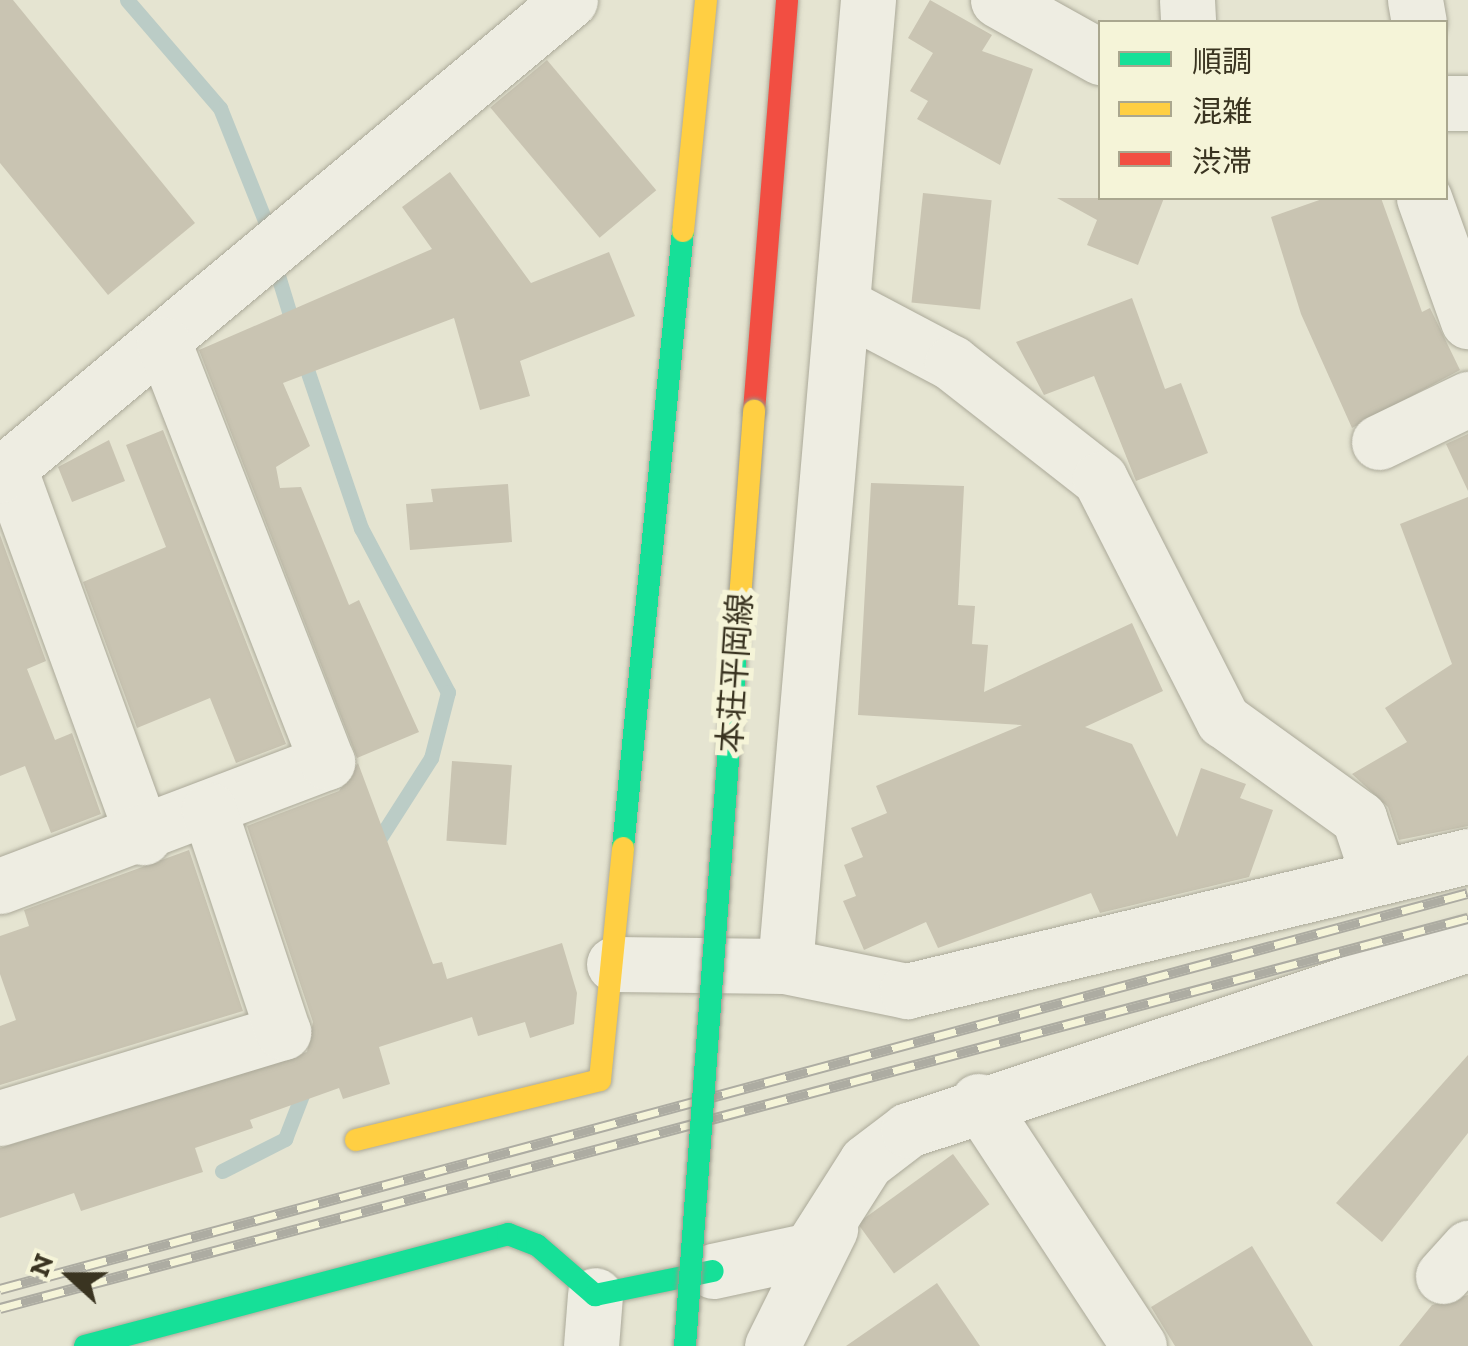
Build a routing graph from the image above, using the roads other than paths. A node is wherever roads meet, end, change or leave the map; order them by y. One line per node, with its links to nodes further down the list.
1 (706, 0): 20 (street)
2 (787, 0): 29 (street, 本荘平岡線, bridge)
3 (868, 0): 8 (street)
4 (998, 0): 6 (street)
5 (559, 4): 10 (street)
6 (1098, 56)
7 (1424, 200): 9 (street)
8 (844, 306): 17 (street); 21 (street)
9 (1468, 322)
10 (164, 345): 13 (street); 14 (street)
11 (1468, 398): 12 (street)
12 (1378, 442)
13 (4, 472): 15 (street)
14 (210, 810): 15 (street); 23 (street)
15 (143, 836): 18 (street)
16 (1468, 856): 17 (street)
17 (1397, 873): 19 (street); 21 (street)
18 (0, 886)
19 (1468, 940): 22 (street)
20 (614, 964): 21 (street); 24 (street)
21 (785, 966)
22 (978, 1102): 25 (street); 31 (street)
23 (0, 1118)
24 (356, 1140)
25 (842, 1198): 26 (street); 30 (street)
26 (726, 1270): 27 (street); 30 (street)
27 (593, 1321): 28 (street)
28 (86, 1346)
29 (685, 1346)
30 (768, 1346)
31 (1138, 1346)

